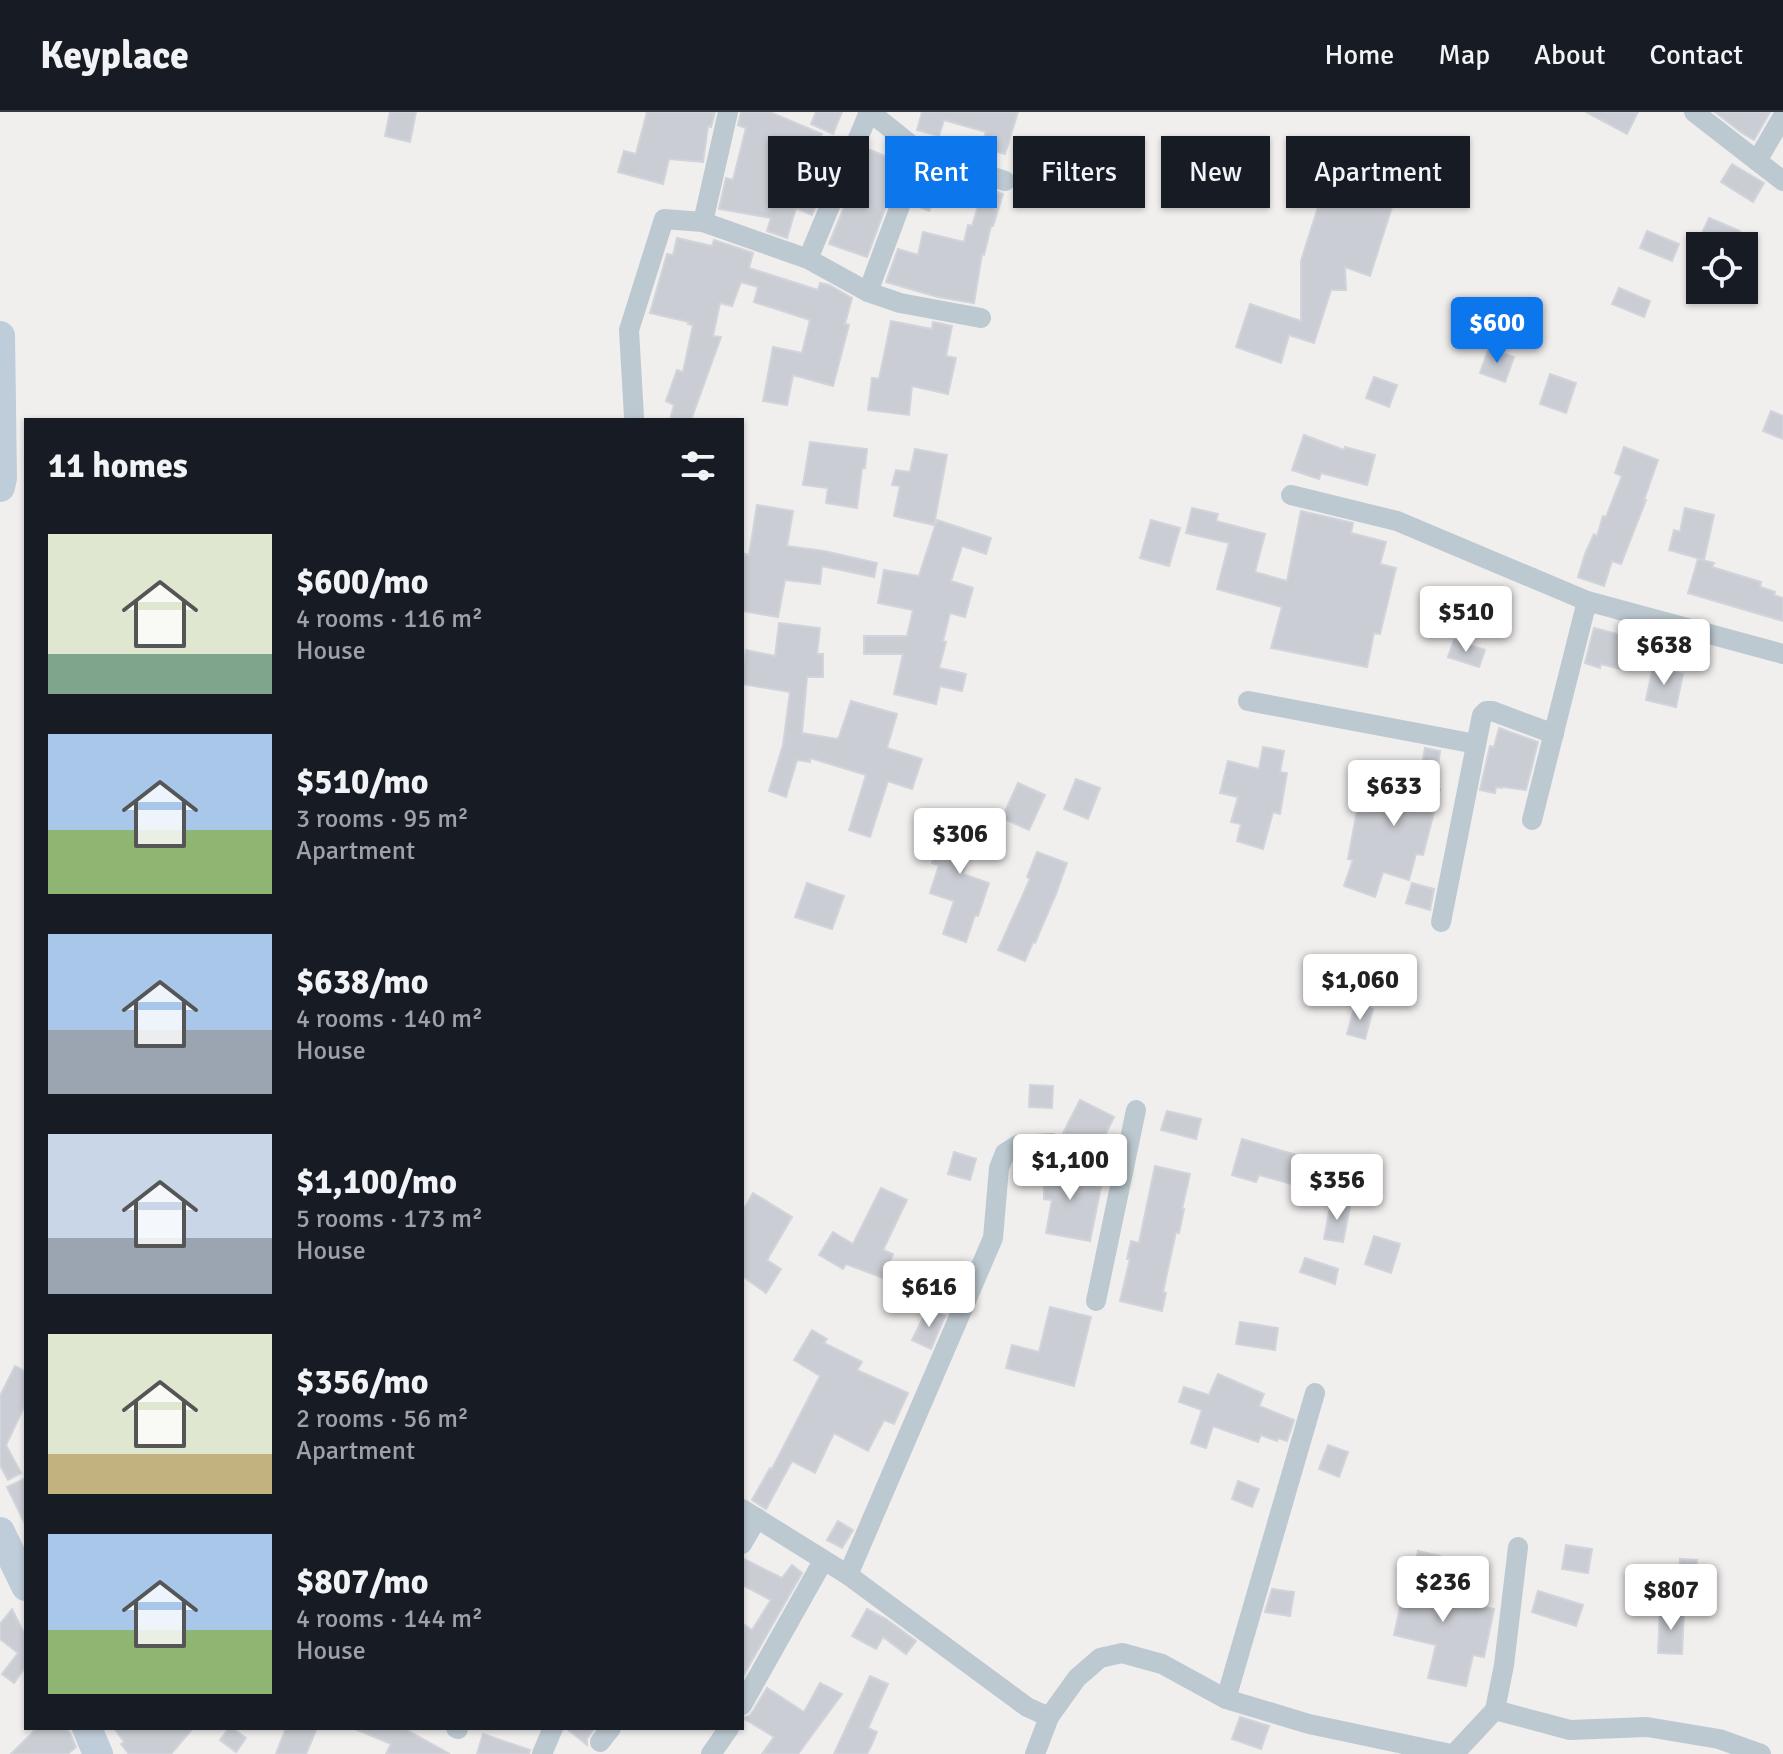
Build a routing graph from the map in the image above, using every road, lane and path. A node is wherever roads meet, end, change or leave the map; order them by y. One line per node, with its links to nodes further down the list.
1 (728, 112): 11 (street)
2 (870, 112): 5 (street); 12 (street)
3 (1694, 112): 6 (street)
4 (1783, 116): 6 (street)
5 (900, 136)
6 (1757, 161): 9 (street)
7 (997, 178): 8 (street)
8 (1005, 181)
9 (1783, 181)
10 (899, 208): 13 (street)
11 (703, 222): 12 (street); 16 (street)
12 (808, 259): 13 (street)
13 (868, 292): 14 (street)
14 (981, 318)
15 (0, 336): 17 (main road)
16 (634, 417)
17 (0, 487)
18 (1291, 495): 19 (street)
19 (1587, 601): 20 (street); 22 (street)
20 (1783, 654)
21 (1248, 701): 23 (street)
22 (1554, 734): 23 (street); 24 (street)
23 (1476, 744): 25 (street)
24 (1532, 820)
25 (1441, 922)
26 (1136, 1110): 27 (street)
27 (1123, 1172): 28 (street); 35 (street)
28 (1096, 1301)
29 (1315, 1393): 37 (street)
30 (749, 1513): 32 (street); 34 (street)
31 (0, 1532): 36 (main road)
32 (744, 1535)
33 (1518, 1547): 39 (street)
34 (823, 1561): 35 (street); 38 (street)
35 (848, 1575): 40 (street)
36 (24, 1582)
37 (1226, 1699): 40 (street); 48 (street)
38 (744, 1701)
39 (1495, 1710): 48 (street); 49 (street)
40 (1049, 1717): 47 (street)
41 (88, 1730): 44 (main road)
42 (552, 1730): 45 (street)
43 (728, 1730): 46 (street)
44 (98, 1754)
45 (542, 1754)
46 (711, 1754)
47 (1035, 1754)
48 (1452, 1754)
49 (1761, 1754)

